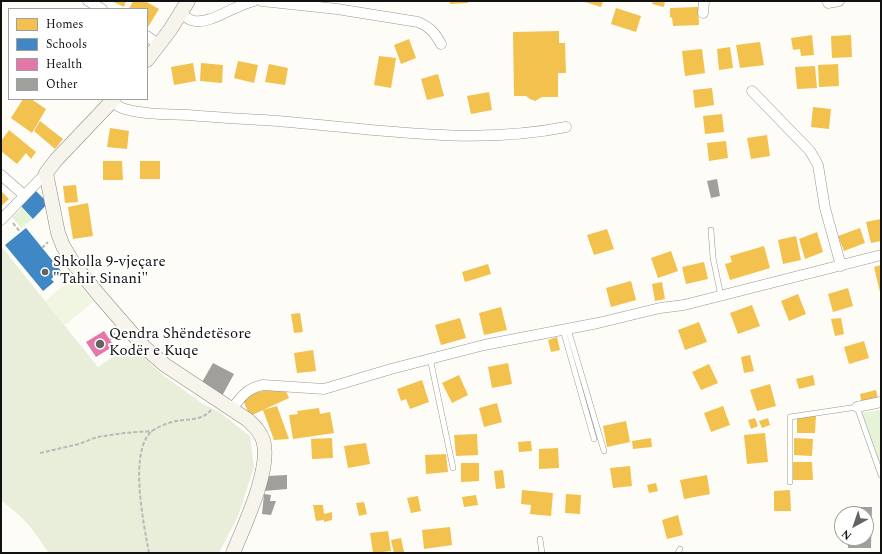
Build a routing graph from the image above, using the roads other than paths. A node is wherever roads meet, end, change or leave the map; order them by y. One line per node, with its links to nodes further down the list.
1 (88, 1): 8 (street)
2 (188, 1): 10 (street)
3 (251, 1): 10 (street)
4 (262, 1): 12 (street)
5 (704, 1): 9 (street)
6 (839, 1): 7 (street)
7 (828, 3)
8 (100, 8)
9 (703, 12)
10 (180, 14): 13 (street)
11 (148, 37): 13 (street)
12 (441, 44)
13 (159, 45): 14 (street)
14 (148, 59)
15 (752, 91): 24 (street)
16 (113, 100): 17 (street); 18 (street)
17 (566, 127)
18 (46, 173): 20 (street); 30 (street)
19 (1, 175): 20 (street)
20 (24, 195): 21 (street)
21 (1, 220)
22 (711, 230): 25 (lane)
23 (881, 256): 24 (street)
24 (841, 266): 25 (street)
25 (721, 296): 26 (street)
26 (566, 330): 27 (street); 31 (lane); 32 (lane)
27 (430, 358): 30 (street); 33 (lane)
28 (881, 402): 29 (street)
29 (857, 407): 34 (lane); 35 (lane)
30 (232, 410): 37 (street)
31 (594, 439)
32 (604, 451)
33 (453, 468)
34 (881, 475)
35 (790, 482)
36 (540, 539): 38 (lane)
37 (233, 553)
38 (542, 553)

